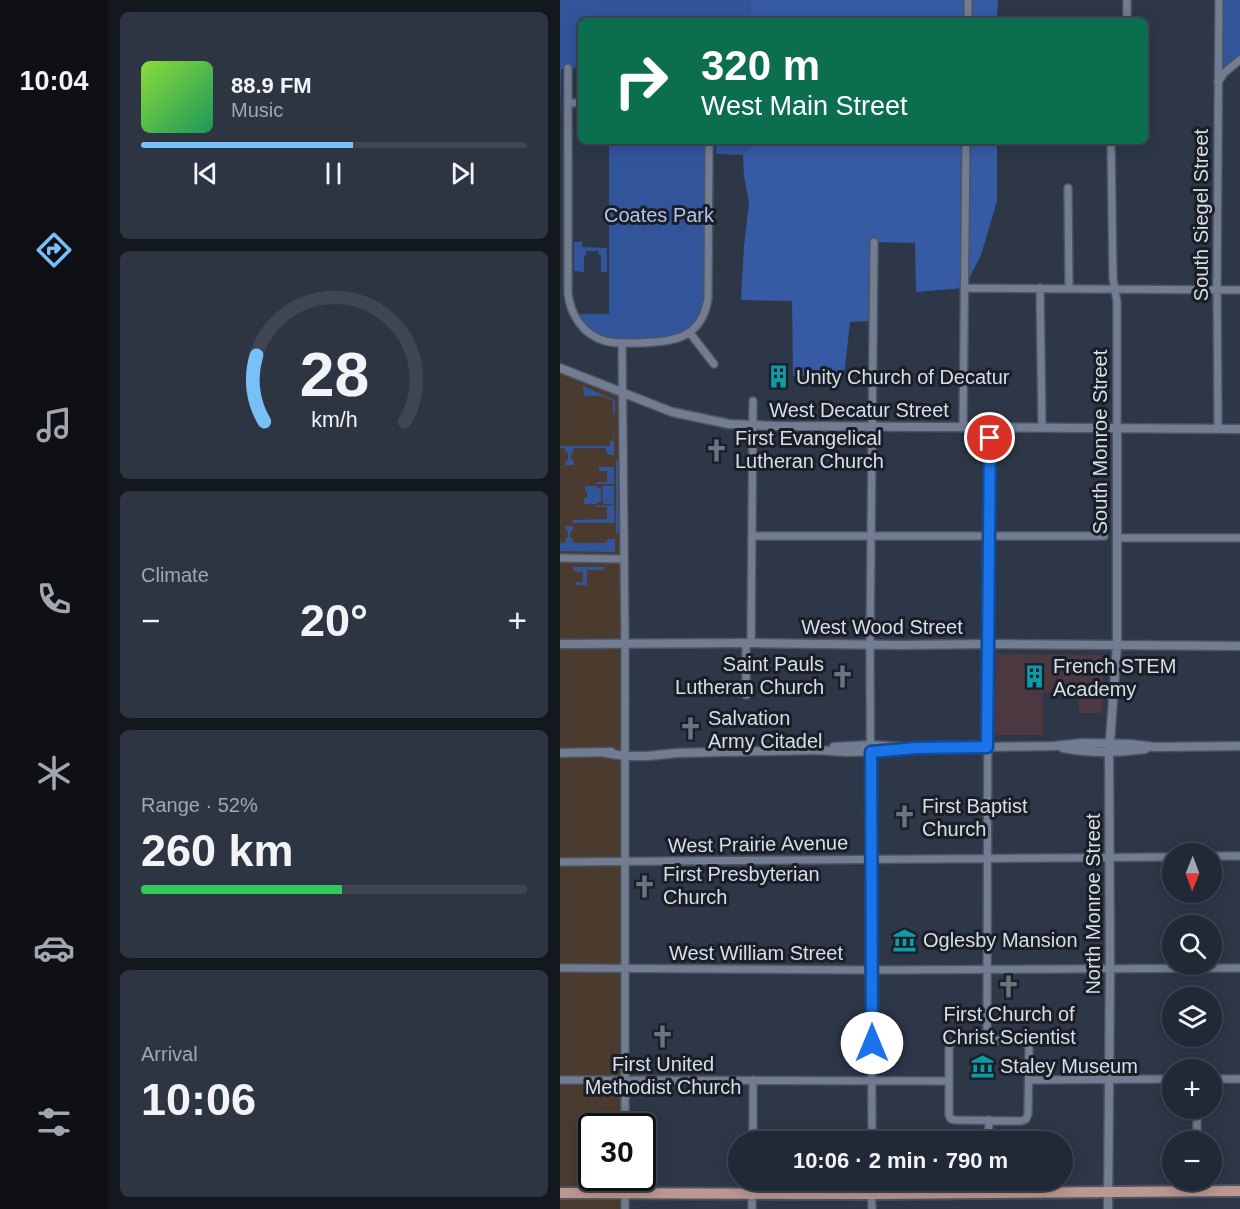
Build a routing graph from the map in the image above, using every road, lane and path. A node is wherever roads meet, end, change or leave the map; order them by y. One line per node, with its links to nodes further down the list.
1 (968, 0): 4 (street)
2 (1127, 0): 5 (street)
3 (1219, 0): 8 (street, South Siegel Street)
4 (968, 18)
5 (1127, 18)
6 (1241, 58): 8 (street)
7 (568, 68): 9 (street)
8 (1218, 82): 20 (street, South Siegel Street)
9 (568, 103): 10 (street); 23 (street)
10 (578, 103)
11 (709, 144): 22 (street)
12 (966, 144): 16 (street)
13 (1111, 144): 19 (street, South Monroe Street)
14 (1068, 188): 18 (street)
15 (874, 242): 29 (street)
16 (964, 288): 17 (street); 30 (street)
17 (1040, 288): 18 (street); 31 (street)
18 (1069, 288): 19 (street)
19 (1115, 288): 20 (street); 32 (street, South Monroe Street)
20 (1218, 290): 21 (street); 33 (street, South Siegel Street)
21 (1241, 290)
22 (690, 333): 23 (street); 24 (street)
23 (622, 343): 26 (street)
24 (714, 364)
25 (560, 368): 26 (street, West Decatur Street)
26 (622, 393): 28 (street, West Decatur Street); 43 (street)
27 (753, 401): 28 (street)
28 (752, 426): 29 (street, West Decatur Street); 37 (street)
29 (872, 427): 30 (street, West Decatur Street); 36 (street)
30 (964, 428): 31 (street, West Decatur Street)
31 (1042, 428): 32 (street, West Decatur Street)
32 (1117, 428): 33 (street, West Decatur Street); 40 (street, South Monroe Street)
33 (1218, 429): 34 (street, West Decatur Street)
34 (1241, 429)
35 (990, 438): 38 (street)
36 (871, 535): 37 (street); 38 (street); 47 (street)
37 (752, 536): 44 (street)
38 (989, 536): 39 (street); 48 (street)
39 (1104, 536)
40 (1117, 538): 41 (street); 49 (street, South Monroe Street)
41 (1241, 538)
42 (560, 558): 43 (street)
43 (623, 559): 46 (street)
44 (749, 643): 46 (street, West Wood Street); 47 (street, West Wood Street); 51 (street)
45 (560, 644): 46 (street, West Wood Street)
46 (625, 644): 57 (street)
47 (870, 644): 48 (street, West Wood Street); 55 (street)
48 (988, 644): 49 (street, West Wood Street); 53 (street)
49 (1117, 645): 50 (street, West Wood Street); 54 (street, South Monroe Street)
50 (1241, 646)
51 (746, 694)
52 (1241, 746): 54 (street)
53 (987, 747): 54 (street); 55 (street); 62 (street)
54 (1109, 747): 58 (street, North Monroe Street)
55 (871, 748): 57 (street); 63 (street)
56 (560, 753): 57 (street)
57 (625, 754): 65 (street)
58 (1109, 856): 59 (street, West Prairie Avenue); 62 (street, West Prairie Avenue); 69 (street, North Monroe Street)
59 (1162, 856)
60 (1222, 856): 61 (street)
61 (1241, 856)
62 (987, 858): 63 (street, West Prairie Avenue); 71 (street)
63 (871, 860): 65 (street, West Prairie Avenue); 70 (street)
64 (560, 862): 65 (street, West Prairie Avenue)
65 (625, 862): 68 (street)
66 (1241, 968): 69 (street, West William Street)
67 (560, 969): 68 (street, West William Street)
68 (625, 969): 70 (street, West William Street); 77 (street)
69 (1110, 969): 71 (street, West William Street); 81 (street, North Monroe Street)
70 (872, 970): 71 (street, West William Street); 79 (street)
71 (988, 970): 72 (street)
72 (987, 1040): 80 (street); 82 (street)
73 (1162, 1079): 81 (street)
74 (1222, 1079): 75 (street)
75 (1241, 1079)
76 (560, 1080): 77 (street)
77 (625, 1080): 78 (street); 83 (street)
78 (753, 1080): 79 (street); 85 (street)
79 (872, 1080): 82 (street); 86 (street)
80 (1029, 1080): 81 (street); 84 (street)
81 (1109, 1080): 90 (street, North Monroe Street)
82 (949, 1081): 84 (street)
83 (625, 1113)
84 (989, 1120): 87 (street)
85 (753, 1131)
86 (872, 1131)
87 (989, 1131)
88 (1162, 1187): 90 (main road)
89 (1222, 1188): 91 (main road)
90 (1108, 1191): 92 (main road); 100 (street, North Monroe Street)
91 (1241, 1191)
92 (988, 1192): 96 (main road)
93 (560, 1193): 94 (main road)
94 (625, 1193): 95 (main road); 97 (street)
95 (752, 1194): 96 (main road); 98 (street)
96 (871, 1194): 99 (street)
97 (625, 1209)
98 (752, 1209)
99 (872, 1209)
100 (1108, 1209)

